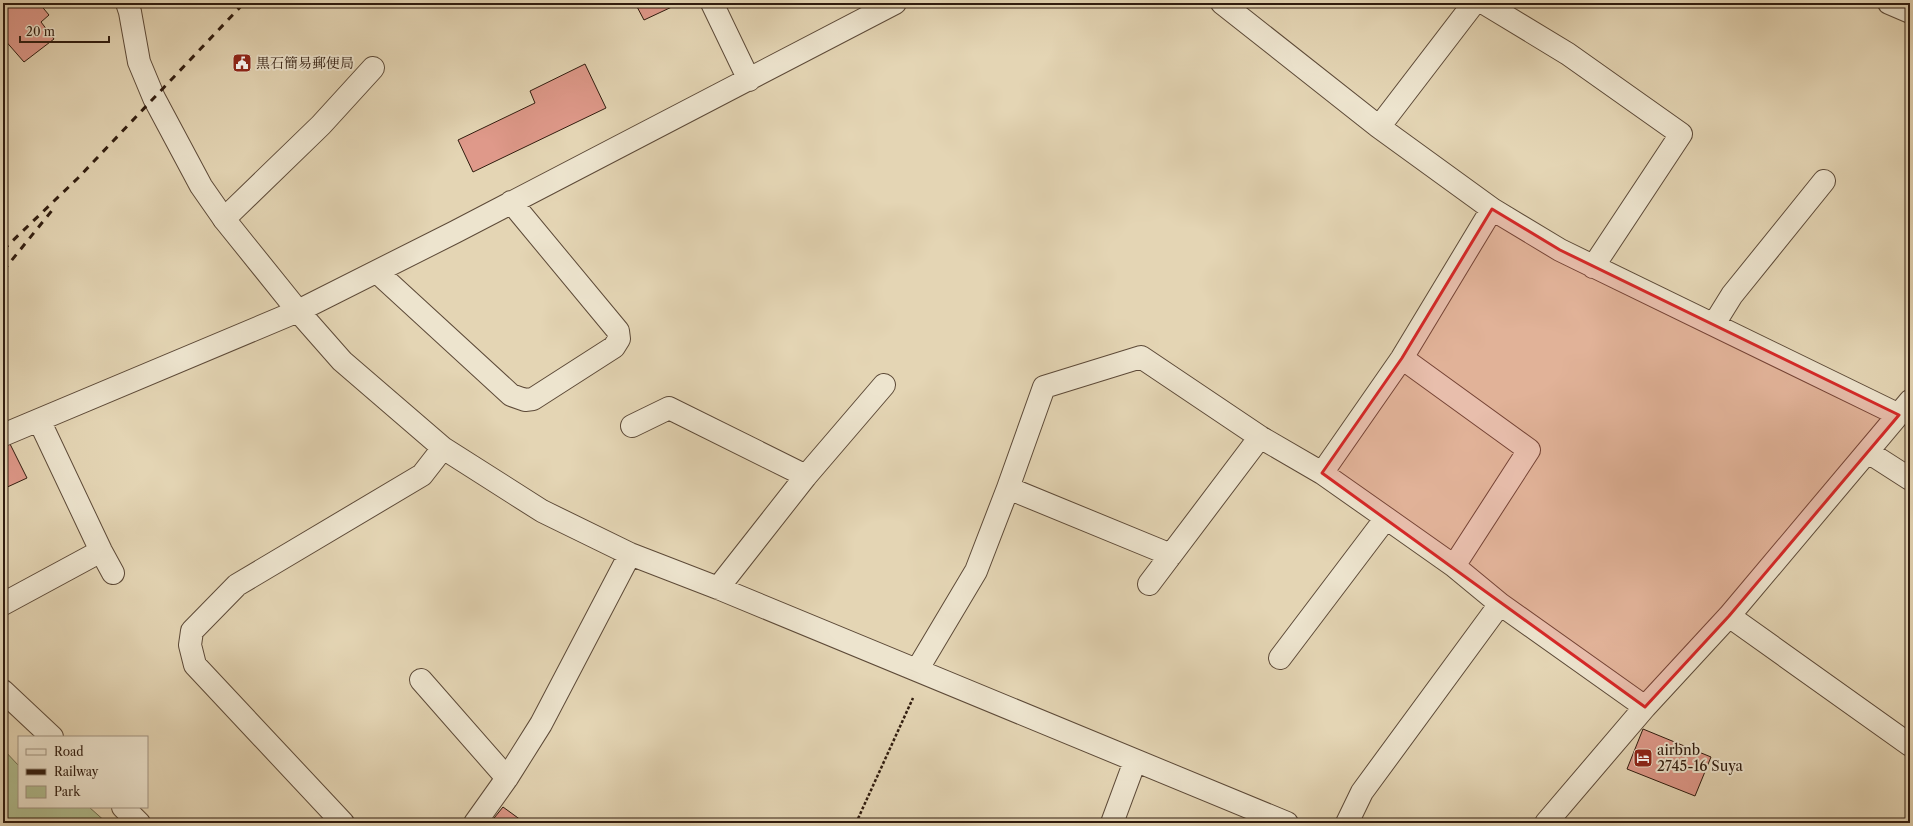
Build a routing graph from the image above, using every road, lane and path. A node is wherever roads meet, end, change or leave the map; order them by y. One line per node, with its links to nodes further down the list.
1 (127, 3): 16 (street)
2 (712, 3): 11 (street)
3 (895, 3): 8 (street)
4 (1222, 3): 12 (street)
5 (1474, 3): 12 (street)
6 (1484, 3): 17 (street)
7 (1889, 3): 9 (street)
8 (867, 10): 11 (street)
9 (1910, 12)
10 (373, 68): 16 (street)
11 (749, 80): 14 (street)
12 (1380, 127): 15 (street)
13 (1824, 181): 20 (street)
14 (511, 202): 18 (street); 18 (street)
15 (1492, 208): 17 (street); 21 (street)
16 (224, 219): 19 (street)
17 (1593, 267): 20 (street)
18 (377, 272): 19 (street)
19 (298, 311): 24 (street); 28 (street)
20 (1714, 324): 23 (street)
21 (1402, 358): 30 (street); 38 (street)
22 (884, 385): 31 (street)
23 (1904, 408): 29 (street)
24 (38, 420): 26 (street); 35 (street)
25 (632, 426): 31 (street)
26 (3, 435)
27 (1260, 437): 30 (street); 33 (street); 37 (street)
28 (444, 448): 36 (street); 56 (street)
29 (1868, 452): 32 (street); 44 (street)
30 (1322, 473): 34 (street)
31 (806, 476): 41 (street)
32 (1910, 479)
33 (1008, 488): 37 (street); 46 (street)
34 (1386, 518): 38 (street); 45 (street)
35 (101, 552): 39 (street); 42 (street)
36 (630, 554): 41 (street); 53 (street)
37 (1171, 555): 40 (street)
38 (1454, 566): 43 (street)
39 (113, 573)
40 (1149, 584)
41 (718, 588): 46 (street)
42 (3, 604)
43 (1500, 604): 49 (street); 61 (street)
44 (1729, 616): 49 (street); 51 (street)
45 (1280, 658)
46 (917, 670): 52 (street); 58 (path)
47 (420, 680): 53 (street)
48 (3, 691): 50 (street)
49 (1645, 707): 62 (street)
50 (51, 736)
51 (1910, 745)
52 (1135, 760): 59 (street); 60 (street)
53 (507, 778): 57 (street)
54 (124, 808): 55 (street)
55 (139, 823)
56 (343, 823)
57 (475, 823)
58 (856, 823)
59 (1112, 823)
60 (1287, 823)
61 (1347, 823)
62 (1546, 823)

